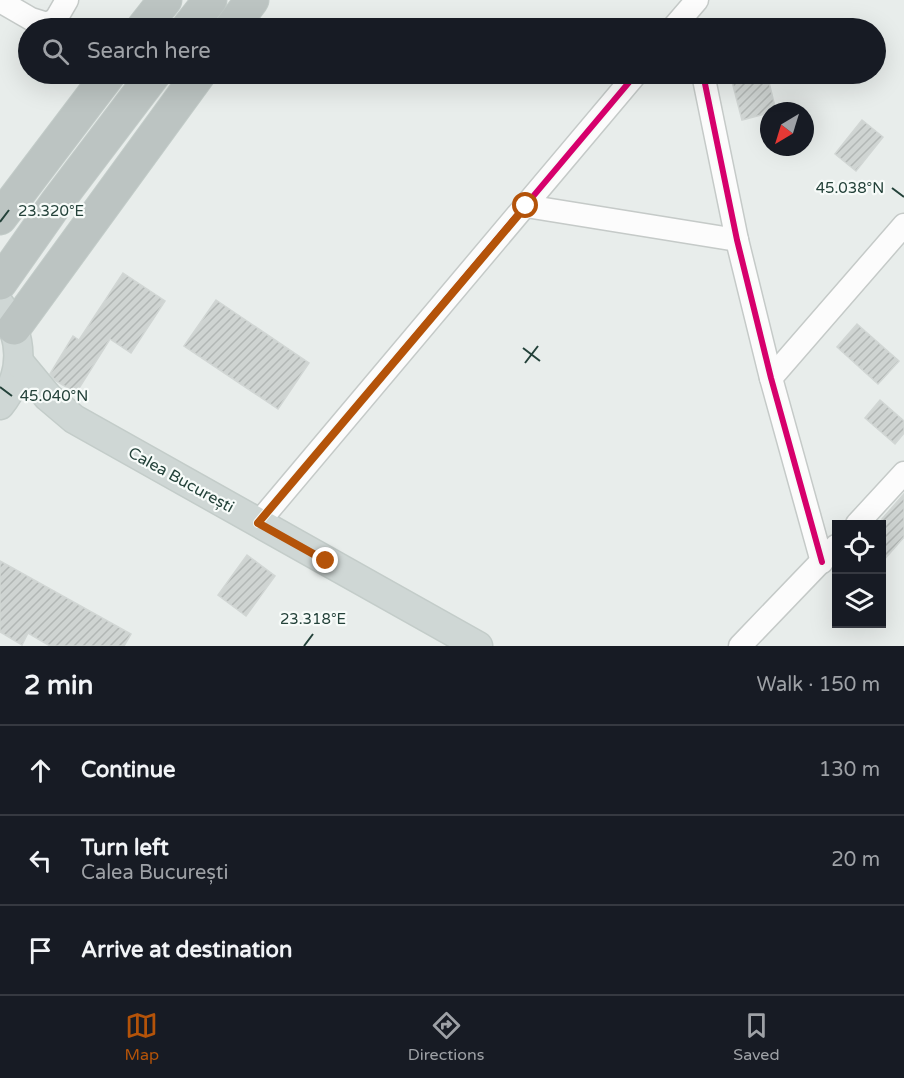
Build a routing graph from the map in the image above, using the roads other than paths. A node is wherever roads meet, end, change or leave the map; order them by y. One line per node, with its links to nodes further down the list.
1 (68, 0): 7 (street)
2 (165, 0): 8 (highway)
3 (210, 0): 9 (highway)
4 (252, 0): 10 (highway)
5 (0, 1): 6 (street)
6 (29, 18)
7 (57, 18)
8 (151, 18)
9 (196, 18)
10 (238, 18)
11 (101, 84): 17 (highway)
12 (146, 84): 20 (highway)
13 (191, 84): 21 (highway)
14 (628, 84): 16 (street)
15 (705, 84): 19 (street)
16 (526, 206): 19 (street); 28 (street)
17 (0, 218)
18 (904, 225): 23 (street)
19 (737, 240): 23 (street)
20 (0, 283)
21 (7, 316): 22 (main road)
22 (19, 362): 24 (main road); 25 (main road, Calea București)
23 (771, 378): 29 (street)
24 (1, 405): 25 (main road, Calea București)
25 (74, 419): 28 (main road, Calea București)
26 (904, 473): 27 (street)
27 (861, 520)
28 (258, 523): 30 (main road, Calea București)
29 (829, 554): 31 (street)
30 (478, 646)
31 (740, 646)

